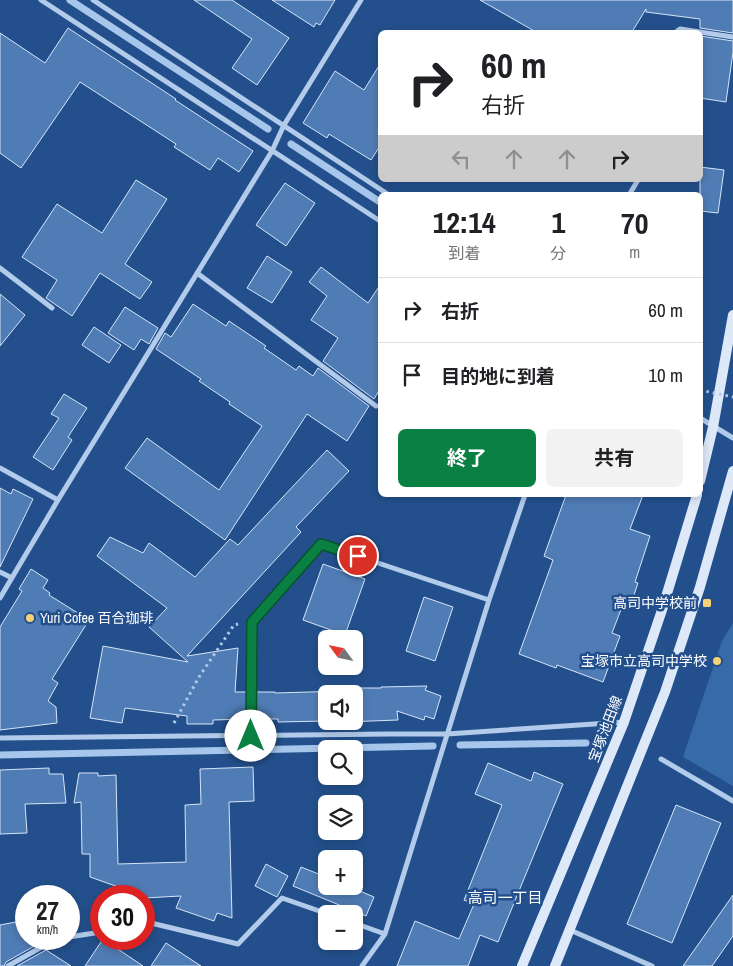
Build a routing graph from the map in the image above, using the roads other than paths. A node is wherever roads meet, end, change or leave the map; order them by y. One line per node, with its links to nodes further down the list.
1 (41, 0): 7 (street)
2 (94, 0): 6 (street)
3 (361, 0): 6 (street)
4 (703, 32): 5 (street)
5 (733, 37)
6 (284, 125): 7 (street); 8 (street)
7 (272, 151): 9 (street); 11 (street)
8 (384, 192)
9 (378, 220)
10 (0, 268): 12 (street)
11 (197, 273): 14 (street); 23 (street)
12 (52, 308)
13 (733, 315): 16 (street)
14 (376, 406)
15 (703, 420): 16 (street)
16 (714, 427): 17 (street); 19 (street)
17 (733, 438)
18 (0, 468): 23 (street)
19 (703, 469)
20 (733, 471): 37 (street)
21 (524, 497): 27 (street)
22 (695, 497): 28 (street, 宝塚池田線)
23 (58, 500): 25 (street)
24 (0, 572): 25 (street)
25 (12, 578): 26 (street)
26 (0, 598)
27 (489, 600): 29 (street); 30 (street)
28 (624, 722): 29 (street); 42 (street, 宝塚池田線)
29 (447, 734): 30 (street); 38 (street)
30 (251, 736): 31 (street)
31 (0, 738)
32 (661, 758): 33 (street)
33 (733, 801)
34 (318, 911): 35 (street)
35 (155, 924)
36 (363, 926): 38 (street)
37 (570, 930): 43 (street); 44 (street)
38 (385, 934): 41 (street)
39 (36, 950): 40 (street)
40 (8, 966)
41 (362, 966)
42 (522, 966)
43 (555, 966)
44 (652, 966)

